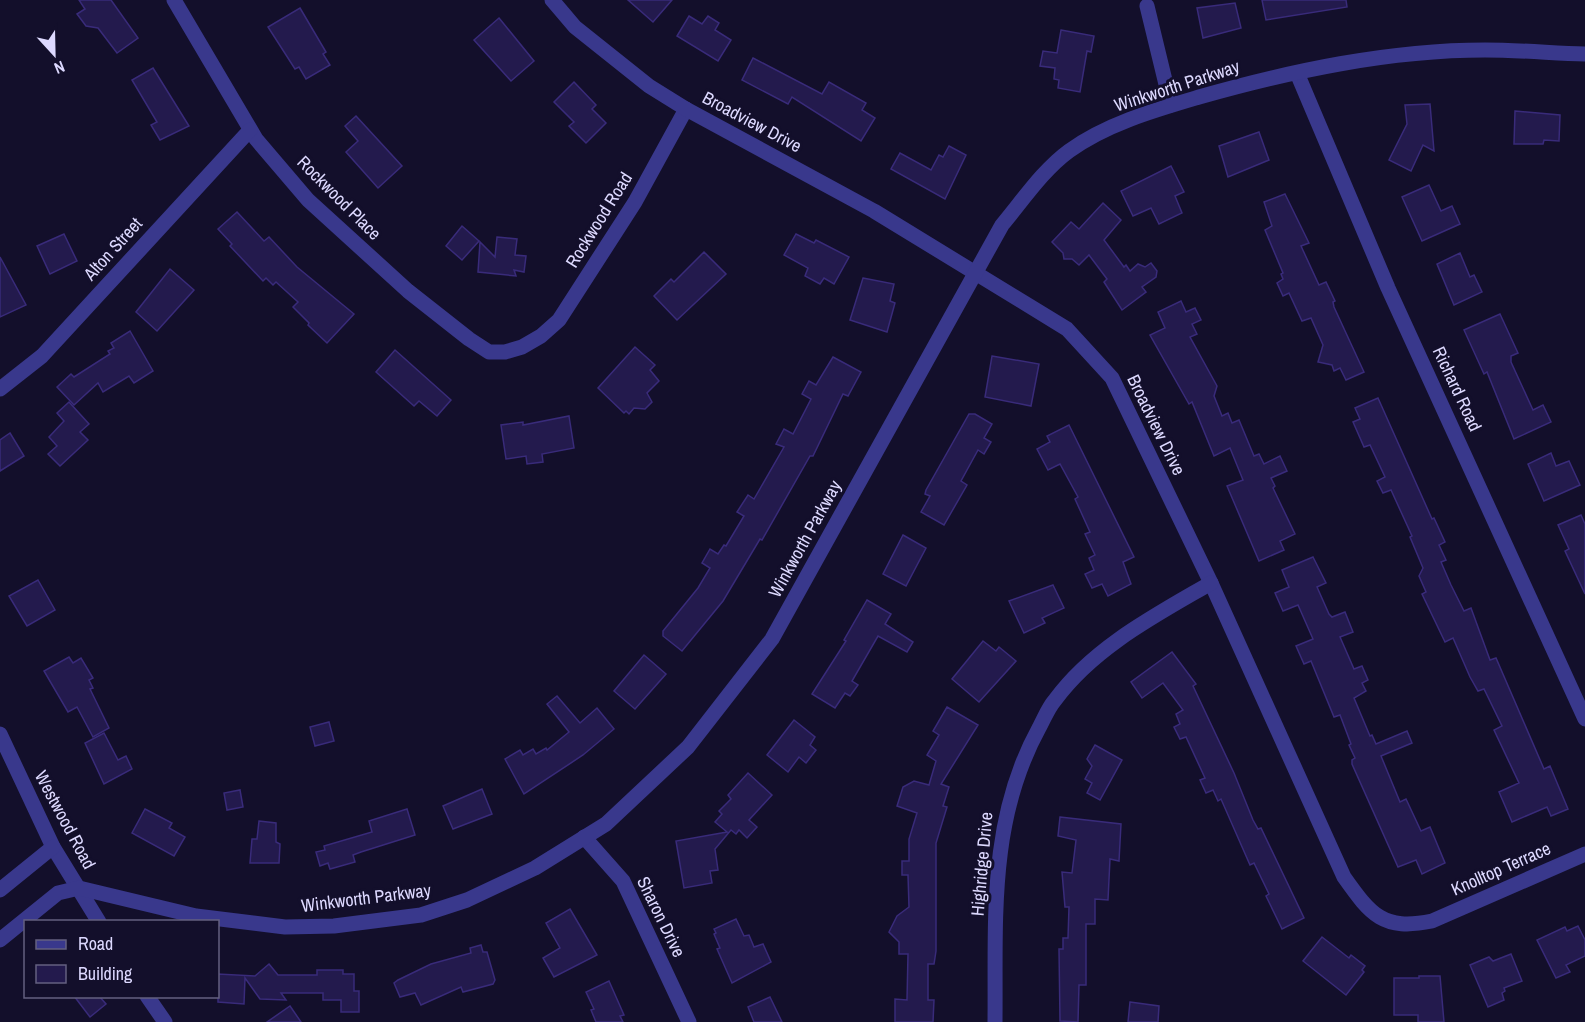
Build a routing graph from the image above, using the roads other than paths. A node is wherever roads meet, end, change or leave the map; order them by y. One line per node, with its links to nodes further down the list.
1 (174, 0): 8 (street, Rockwood Place)
2 (552, 0): 7 (street, Broadview Drive)
3 (1147, 6): 6 (street)
4 (1585, 54): 5 (street, Winkworth Parkway)
5 (1298, 73): 6 (street, Winkworth Parkway); 13 (street, Richard Road)
6 (1171, 105): 9 (street, Winkworth Parkway)
7 (686, 109): 9 (street, Broadview Drive); 10 (street, Rockwood Road)
8 (250, 130): 10 (street, Rockwood Place); 11 (street, Alton Street)
9 (974, 272): 12 (street, Broadview Drive); 15 (street, Winkworth Parkway)
10 (533, 341)
11 (0, 389)
12 (1211, 583): 23 (street, Broadview Drive); 28 (street, Highridge Drive)
13 (1585, 719)
14 (0, 735): 16 (street, Westwood Road)
15 (585, 837): 18 (street, Winkworth Parkway); 27 (street, Sharon Drive)
16 (53, 847): 18 (street, Westwood Road); 19 (street)
17 (1585, 854): 23 (street, Knolltop Terrace)
18 (79, 888): 20 (street); 21 (street, Westwood Road)
19 (0, 890)
20 (25, 920)
21 (98, 920)
22 (24, 921): 24 (street)
23 (1432, 921)
24 (0, 940)
25 (148, 998): 26 (street)
26 (165, 1022)
27 (689, 1022)
28 (995, 1022)

